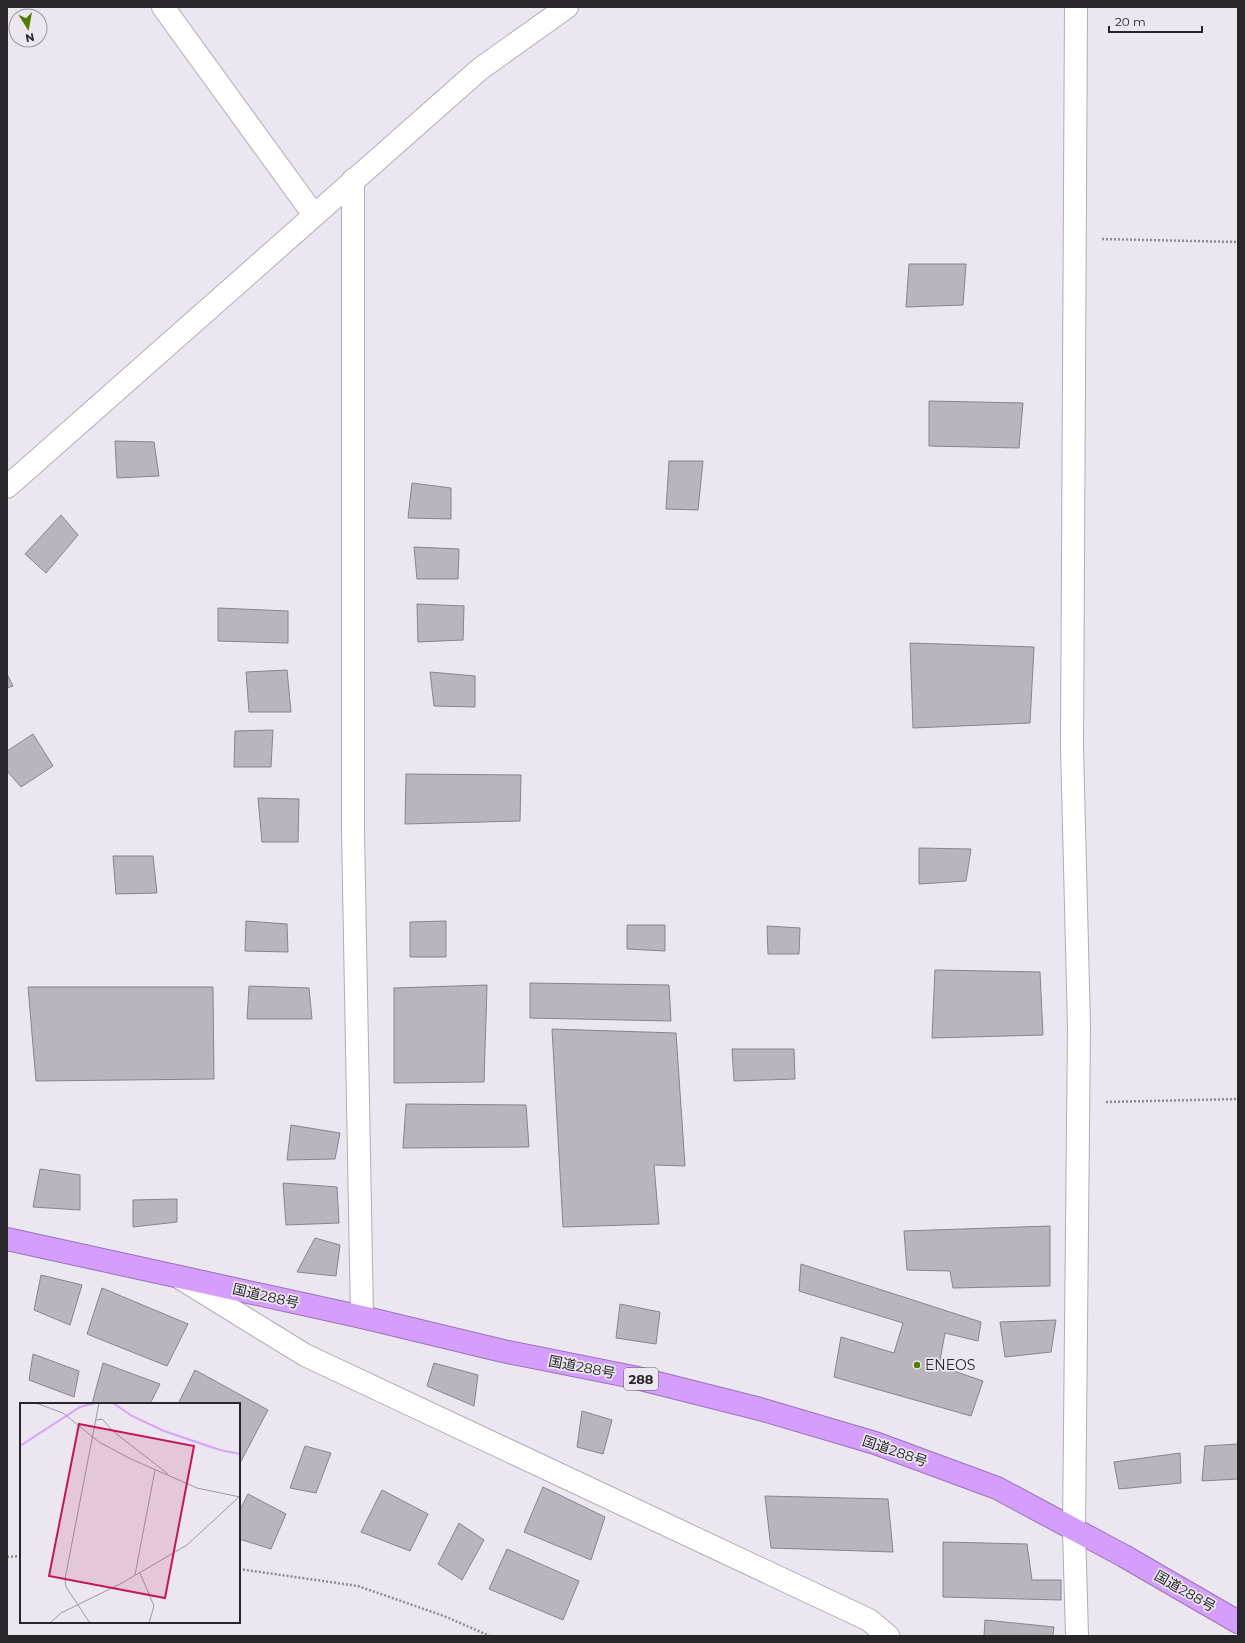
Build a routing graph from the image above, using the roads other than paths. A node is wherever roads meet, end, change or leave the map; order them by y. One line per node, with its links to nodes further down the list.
1 (163, 7): 5 (street)
2 (567, 7): 4 (street)
3 (1076, 7): 10 (street)
4 (352, 180): 5 (street); 9 (street)
5 (314, 215): 6 (street)
6 (7, 487)
7 (7, 1239): 8 (highway, 国道288号 / 288)
8 (177, 1276): 9 (highway, 国道288号 / 288); 12 (street)
9 (362, 1318): 10 (highway, 国道288号 / 288)
10 (1074, 1530): 11 (highway, 国道288号 / 288); 13 (street)
11 (1238, 1622)
12 (888, 1636)
13 (1077, 1636)

